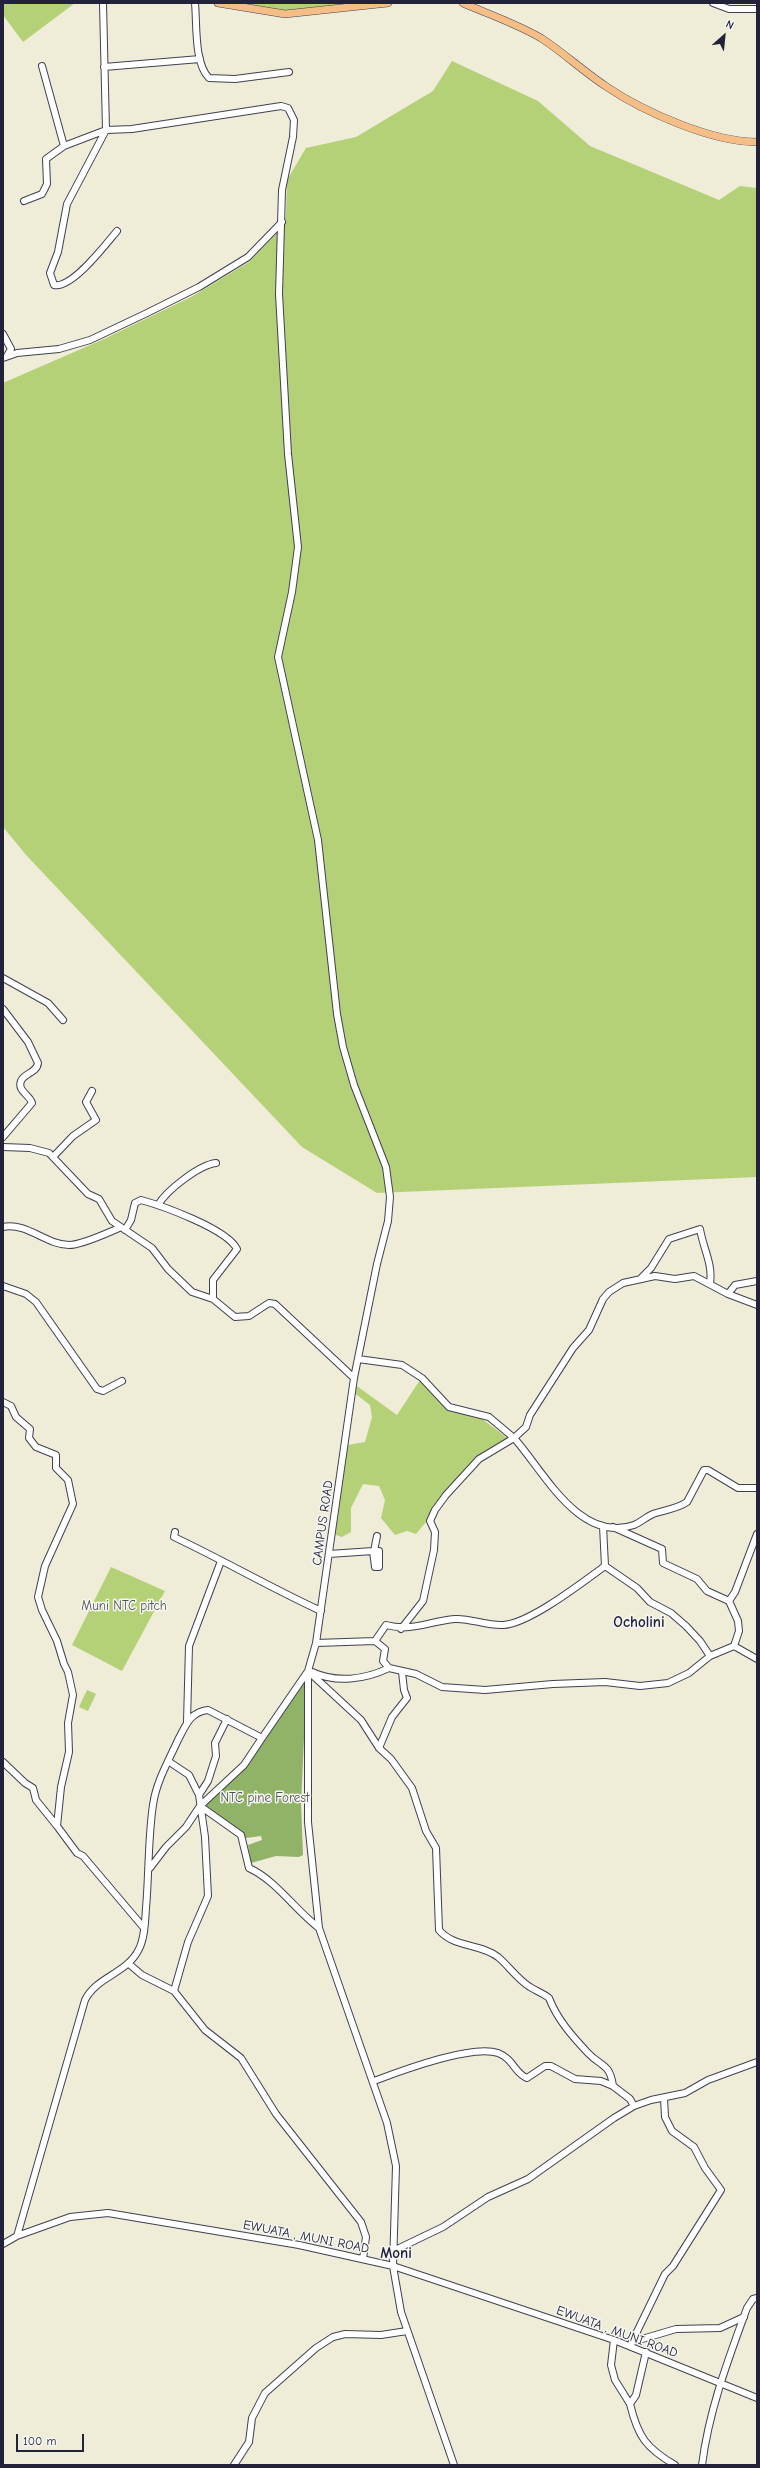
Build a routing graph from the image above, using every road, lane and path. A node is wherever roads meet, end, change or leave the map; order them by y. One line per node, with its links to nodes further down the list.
1 (103, 3): 10 (street)
2 (194, 3): 8 (street)
3 (218, 3): 4 (main road)
4 (388, 3)
5 (463, 3): 13 (main road)
6 (713, 3): 7 (street)
7 (757, 9)
8 (200, 59): 10 (street); 11 (street)
9 (42, 66): 14 (street)
10 (104, 67): 12 (street)
11 (290, 72)
12 (106, 130): 14 (street); 16 (street, CAMPUS ROAD); 17 (street)
13 (757, 142)
14 (64, 146): 15 (street)
15 (24, 201)
16 (282, 222): 19 (street); 38 (street, CAMPUS ROAD)
17 (117, 231)
18 (3, 334): 19 (street)
19 (5, 357)
20 (3, 978): 22 (street)
21 (3, 1010): 24 (street)
22 (63, 1020)
23 (92, 1091): 26 (street)
24 (3, 1137)
25 (3, 1147): 26 (street)
26 (52, 1157): 30 (street)
27 (216, 1163): 28 (street)
28 (158, 1205): 30 (street); 36 (street)
29 (3, 1227): 30 (street)
30 (122, 1229): 36 (street)
31 (642, 1277): 33 (street); 33 (street); 42 (street)
32 (757, 1281): 35 (street)
33 (710, 1283): 35 (street)
34 (3, 1286): 40 (street)
35 (728, 1294): 37 (street)
36 (214, 1299): 39 (street)
37 (757, 1306)
38 (358, 1360): 39 (street, CAMPUS ROAD); 42 (street)
39 (354, 1378): 49 (street, CAMPUS ROAD)
40 (122, 1381)
41 (3, 1402): 71 (street)
42 (514, 1438): 44 (street); 54 (street)
43 (757, 1488): 45 (street)
44 (604, 1526): 45 (street); 51 (street)
45 (613, 1527): 52 (street)
46 (175, 1532): 53 (street)
47 (757, 1534): 52 (street)
48 (376, 1536): 49 (street)
49 (329, 1554): 53 (street, CAMPUS ROAD)
50 (221, 1562): 64 (street)
51 (606, 1566): 54 (street); 58 (street)
52 (729, 1602): 57 (street)
53 (321, 1611): 56 (street, CAMPUS ROAD)
54 (401, 1629): 55 (street)
55 (375, 1641): 56 (street); 60 (street)
56 (316, 1643): 61 (street, CAMPUS ROAD)
57 (734, 1646): 58 (street); 59 (street)
58 (710, 1656): 62 (street)
59 (757, 1659)
60 (389, 1668): 61 (street); 62 (street)
61 (308, 1671): 65 (street); 66 (street); 74 (street)
62 (402, 1672): 66 (street)
63 (227, 1719): 64 (street); 65 (street); 69 (street)
64 (187, 1722): 67 (street)
65 (262, 1738): 70 (street)
66 (379, 1748): 79 (street)
67 (168, 1761): 69 (street); 72 (street)
68 (3, 1762): 71 (street)
69 (199, 1795): 70 (street)
70 (200, 1806): 72 (street); 74 (street); 76 (street)
71 (57, 1826): 73 (street)
72 (150, 1868): 73 (street)
73 (144, 1928): 75 (street)
74 (319, 1928): 78 (street)
75 (129, 1964): 76 (street); 82 (street)
76 (174, 1991): 85 (street)
77 (757, 2062): 80 (street)
78 (374, 2080): 79 (street); 84 (street)
79 (613, 2086): 81 (street)
80 (664, 2098): 81 (street); 91 (street)
81 (634, 2106): 84 (street)
82 (17, 2236): 83 (street, EWUATA , MUNI ROAD); 85 (street, EWUATA , MUNI ROAD)
83 (4, 2241)
84 (394, 2251): 86 (street)
85 (363, 2259): 86 (street, EWUATA , MUNI ROAD)
86 (393, 2266): 89 (street); 90 (street, EWUATA , MUNI ROAD)
87 (757, 2298): 88 (street)
88 (744, 2318): 91 (street); 93 (street)
89 (407, 2331): 96 (street); 97 (street)
90 (614, 2340): 91 (street, EWUATA , MUNI ROAD); 95 (street)
91 (631, 2344): 92 (street, EWUATA , MUNI ROAD)
92 (646, 2352): 93 (street, EWUATA , MUNI ROAD); 95 (street)
93 (720, 2384): 94 (street, EWUATA , MUNI ROAD); 99 (street)
94 (757, 2398)
95 (630, 2404): 98 (street)
96 (234, 2465)
97 (454, 2465)
98 (675, 2465)
99 (702, 2465)

